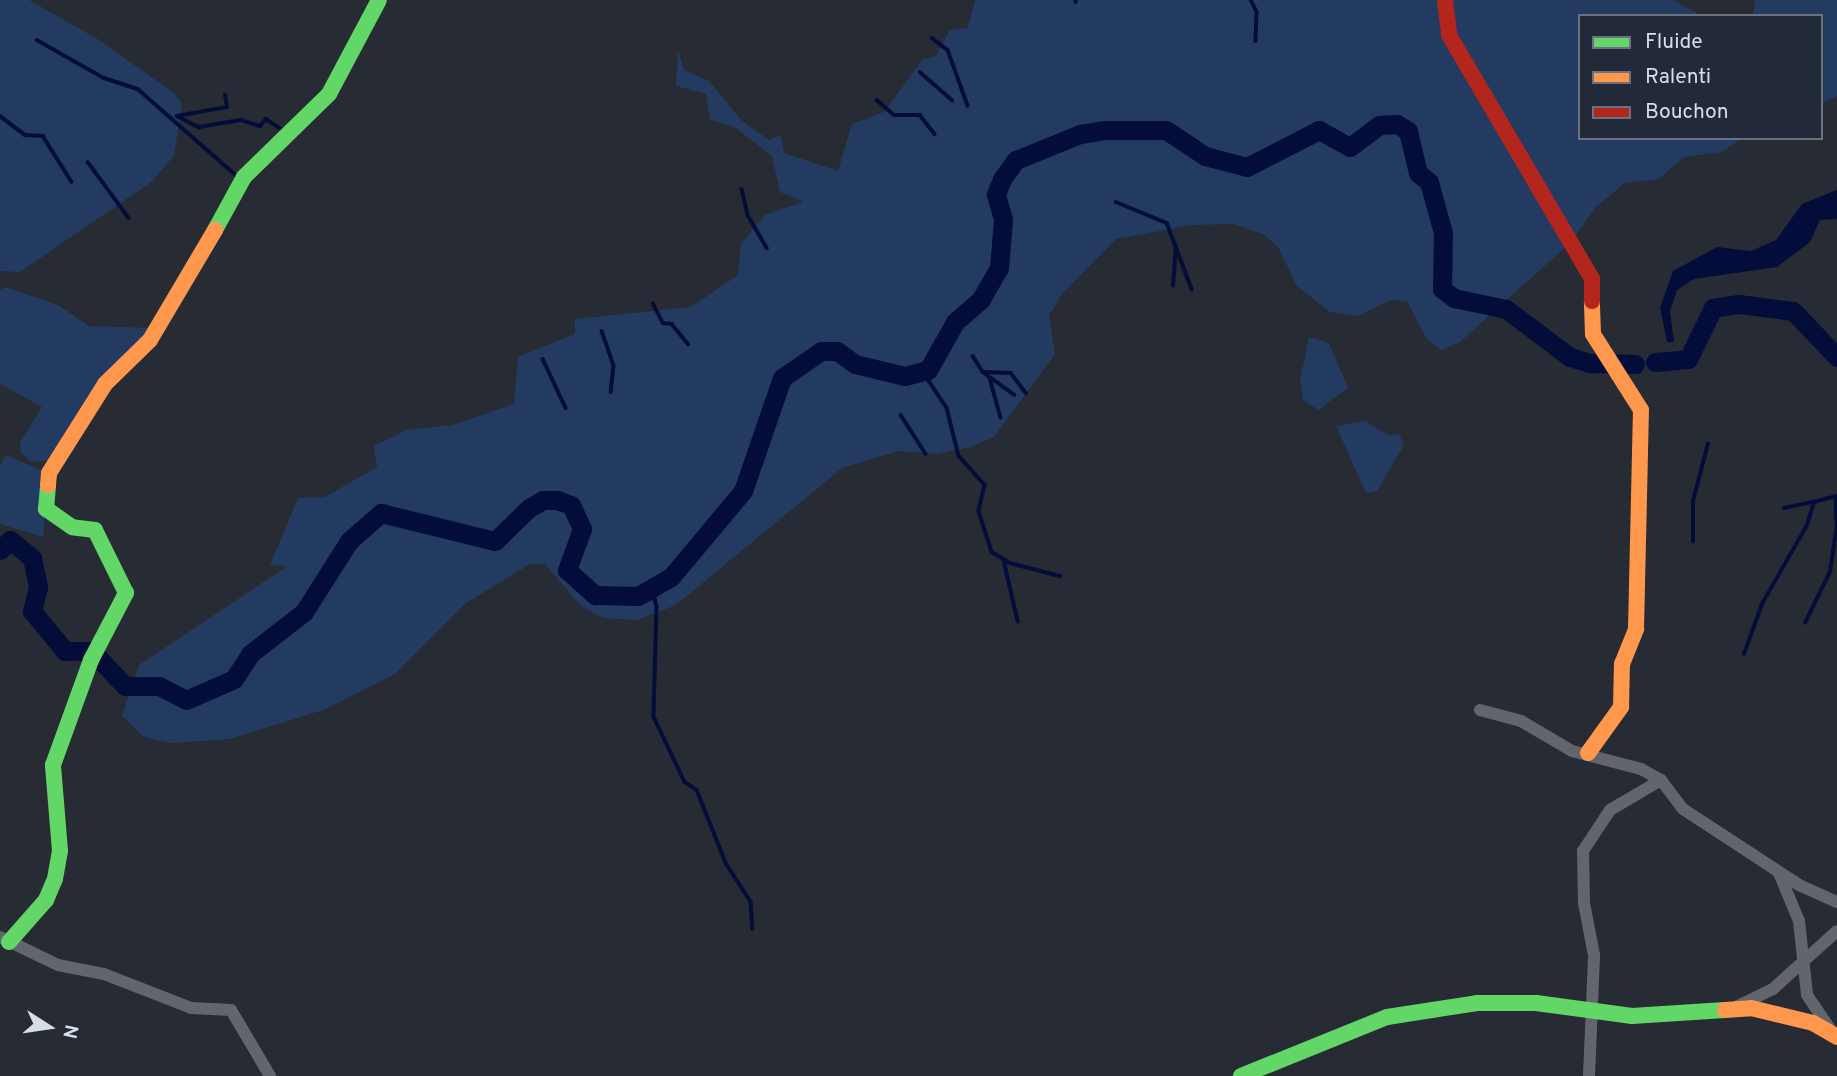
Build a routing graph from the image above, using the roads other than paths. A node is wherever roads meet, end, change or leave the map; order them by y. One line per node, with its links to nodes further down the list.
1 (379, 0): 9 (street)
2 (1445, 0): 4 (street)
3 (1480, 710): 4 (street)
4 (1588, 753): 5 (street)
5 (1661, 780): 6 (street); 12 (street)
6 (1777, 871): 7 (street); 10 (street)
7 (1837, 902)
8 (1837, 931): 10 (street)
9 (4, 940): 14 (street)
10 (1804, 964): 11 (street); 13 (street)
11 (1734, 1008): 12 (street); 13 (street)
12 (1595, 1011): 15 (street); 16 (street)
13 (1837, 1037)
14 (270, 1076)
15 (1241, 1076)
16 (1589, 1076)

